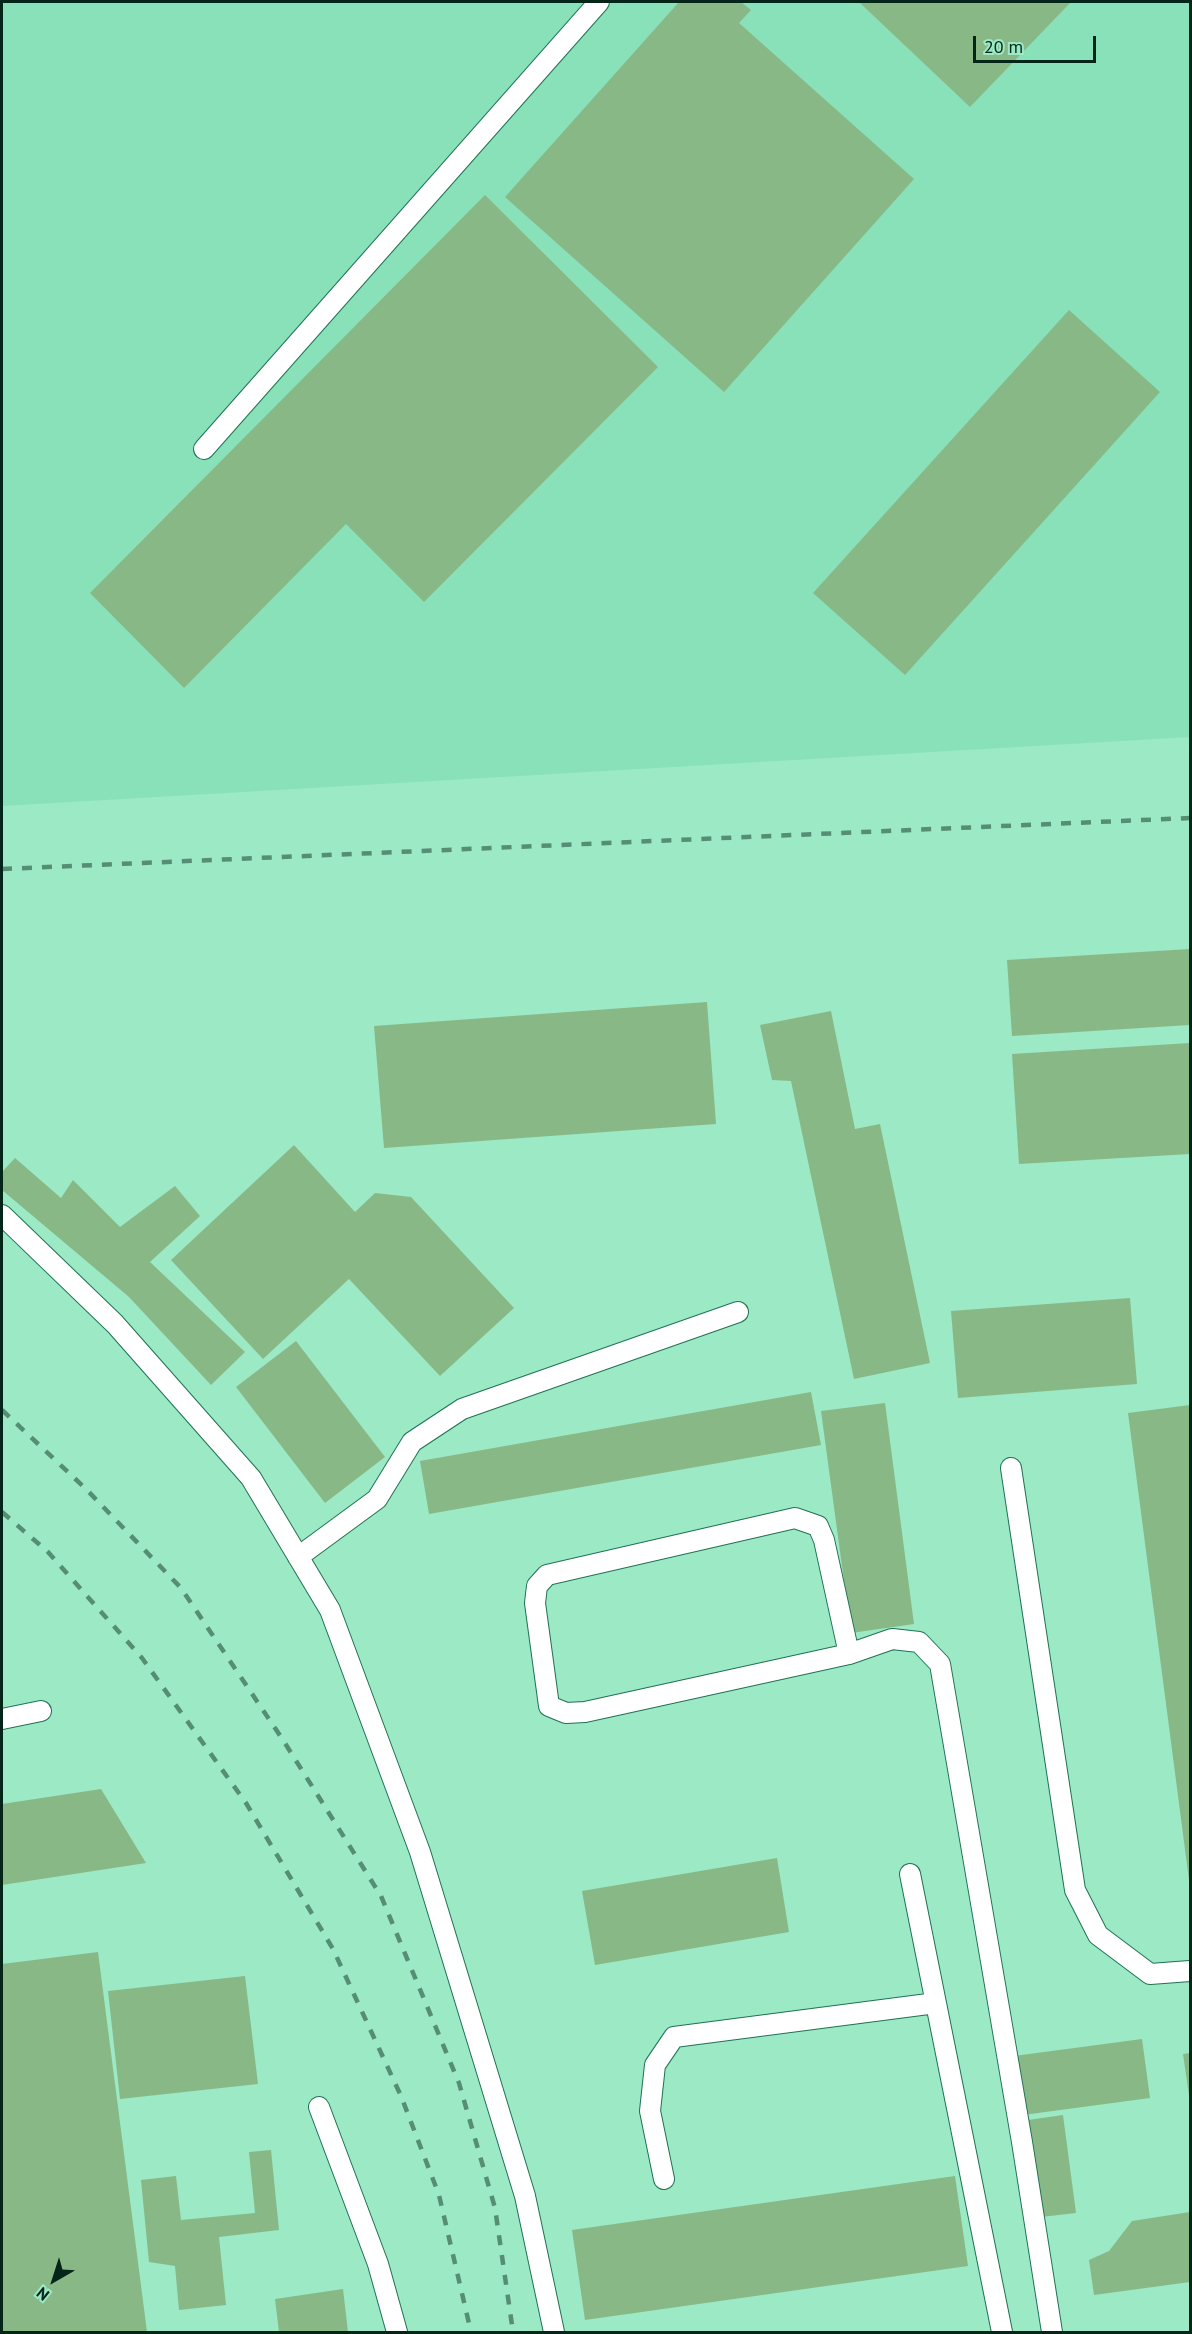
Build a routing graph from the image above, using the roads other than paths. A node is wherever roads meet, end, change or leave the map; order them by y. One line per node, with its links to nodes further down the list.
1 (599, 2): 2 (lane)
2 (204, 449)
3 (2, 1215): 6 (lane)
4 (738, 1312): 6 (lane)
5 (1011, 1468): 11 (lane)
6 (298, 1557): 16 (lane)
7 (849, 1654): 7 (lane); 18 (lane)
8 (41, 1710): 9 (lane)
9 (2, 1719)
10 (910, 1874): 12 (lane)
11 (1191, 1971)
12 (936, 2003): 14 (lane); 17 (lane)
13 (320, 2107): 15 (lane)
14 (664, 2179)
15 (396, 2332)
16 (554, 2332)
17 (1002, 2332)
18 (1052, 2332)

